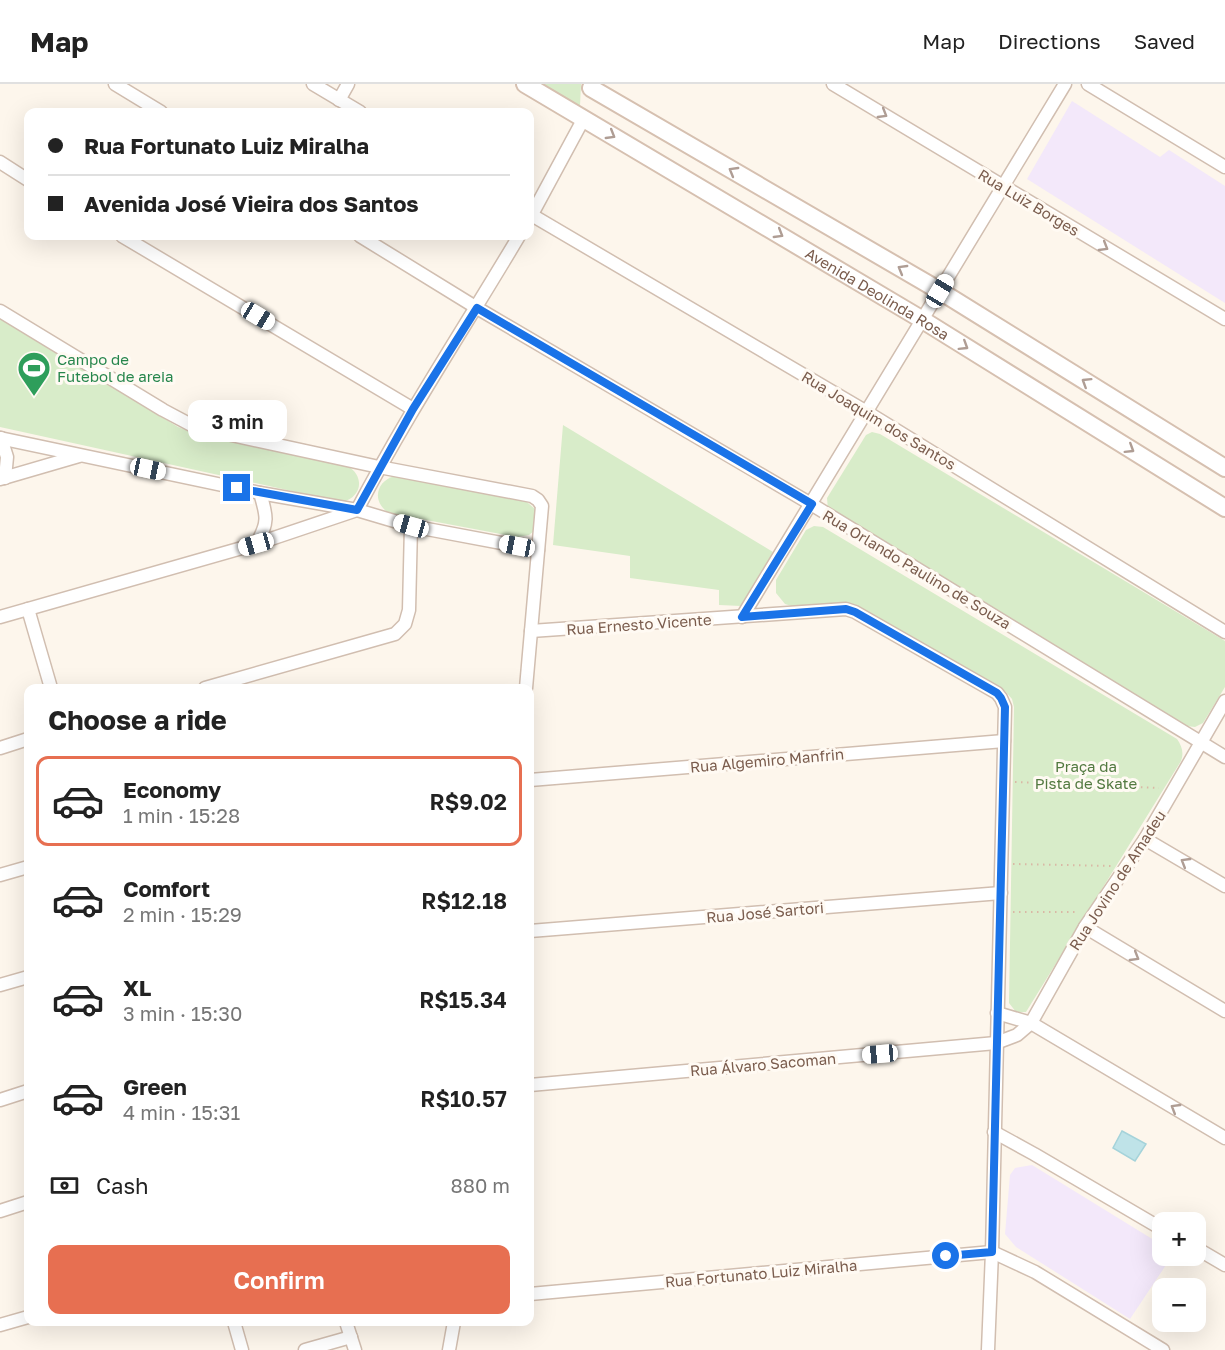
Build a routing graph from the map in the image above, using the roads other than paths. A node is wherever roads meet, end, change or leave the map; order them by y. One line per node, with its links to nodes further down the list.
1 (115, 84): 10 (street)
2 (313, 84): 9 (street)
3 (348, 84): 9 (street)
4 (525, 84): 12 (street, Avenida Deolinda Rosa)
5 (833, 84): 16 (street, Rua Luiz Borges, one-way to 16)
6 (1065, 84): 16 (street)
7 (1088, 84): 14 (street)
8 (591, 86): 12 (street); 22 (street, one-way to 8)
9 (339, 100): 11 (street)
10 (154, 108)
11 (353, 108)
12 (584, 118): 17 (street); 25 (street, Avenida Deolinda Rosa, one-way to 25)
13 (0, 162): 15 (street)
14 (1225, 167)
15 (24, 177)
16 (1004, 187): 22 (street); 26 (street, Rua Luiz Borges, one-way to 26)
17 (534, 209)
18 (534, 218): 28 (street, Rua Joaquim dos Santos)
19 (129, 240): 27 (street)
20 (366, 240): 23 (street, Rua Orlando Paulino de Souza)
21 (517, 240): 23 (street)
22 (940, 291): 25 (street); 32 (street, one-way to 22)
23 (477, 308): 27 (street); 35 (street, Rua Orlando Paulino de Souza)
24 (0, 311): 31 (street)
25 (921, 319): 28 (street); 36 (street, Avenida Deolinda Rosa, one-way to 36)
26 (1225, 319)
27 (413, 409): 31 (street)
28 (865, 411): 35 (street); 45 (street, Rua Joaquim dos Santos)
29 (1, 438): 30 (street); 33 (street)
30 (81, 455): 33 (street); 34 (street)
31 (379, 467): 37 (street); 40 (street)
32 (1225, 468)
33 (2, 478)
34 (260, 493): 37 (street); 39 (street)
35 (812, 504): 43 (street); 52 (street, Rua Orlando Paulino de Souza)
36 (1224, 505)
37 (357, 510): 38 (street); 39 (street)
38 (411, 526): 40 (street); 47 (street)
39 (256, 544): 41 (street)
40 (538, 550): 44 (street)
41 (28, 609): 42 (street); 46 (street)
42 (0, 617)
43 (742, 617): 44 (street, Rua Ernesto Vicente); 51 (street, Rua Ernesto Vicente)
44 (531, 631): 48 (street)
45 (1225, 632)
46 (50, 684)
47 (219, 684)
48 (526, 684)
49 (1225, 701): 52 (street, Rua Jovino de Amadeu)
50 (24, 740): 53 (street)
51 (1004, 741): 55 (street, Rua Algemiro Manfrin); 60 (street)
52 (1200, 742): 54 (street, Rua Orlando Paulino de Souza); 56 (street, Rua Jovino de Amadeu)
53 (0, 748)
54 (1225, 757)
55 (534, 780)
56 (1145, 839): 59 (street, one-way to 56); 61 (street, Rua Jovino de Amadeu)
57 (24, 868): 58 (street)
58 (0, 875)
59 (1225, 886)
60 (1001, 893): 62 (street, Rua José Sartori); 66 (street)
61 (1084, 927): 65 (street, one-way to 65); 67 (street, Rua Jovino de Amadeu)
62 (534, 931)
63 (24, 978): 64 (street)
64 (0, 985)
65 (1225, 1011)
66 (997, 1013): 67 (street); 68 (street)
67 (1031, 1023): 68 (street, Rua Jovino de Amadeu); 73 (street, one-way to 67)
68 (996, 1043): 69 (street, Rua Álvaro Sacoman); 72 (street)
69 (534, 1085)
70 (24, 1092): 71 (street)
71 (0, 1100)
72 (994, 1132): 76 (street); 77 (street)
73 (1225, 1138)
74 (24, 1203): 75 (street)
75 (0, 1210)
76 (1152, 1222)
77 (992, 1252): 80 (street, Rua Fortunato Luiz Miralha); 91 (street); 92 (street)
78 (1206, 1254): 79 (street)
79 (1225, 1265)
80 (534, 1294)
81 (24, 1318): 82 (street)
82 (0, 1325)
83 (235, 1326): 87 (street)
84 (347, 1326): 86 (street)
85 (453, 1326): 90 (street)
86 (351, 1337): 88 (street); 89 (street)
87 (242, 1350)
88 (305, 1350)
89 (355, 1350)
90 (449, 1350)
91 (988, 1350)
92 (1163, 1350)

